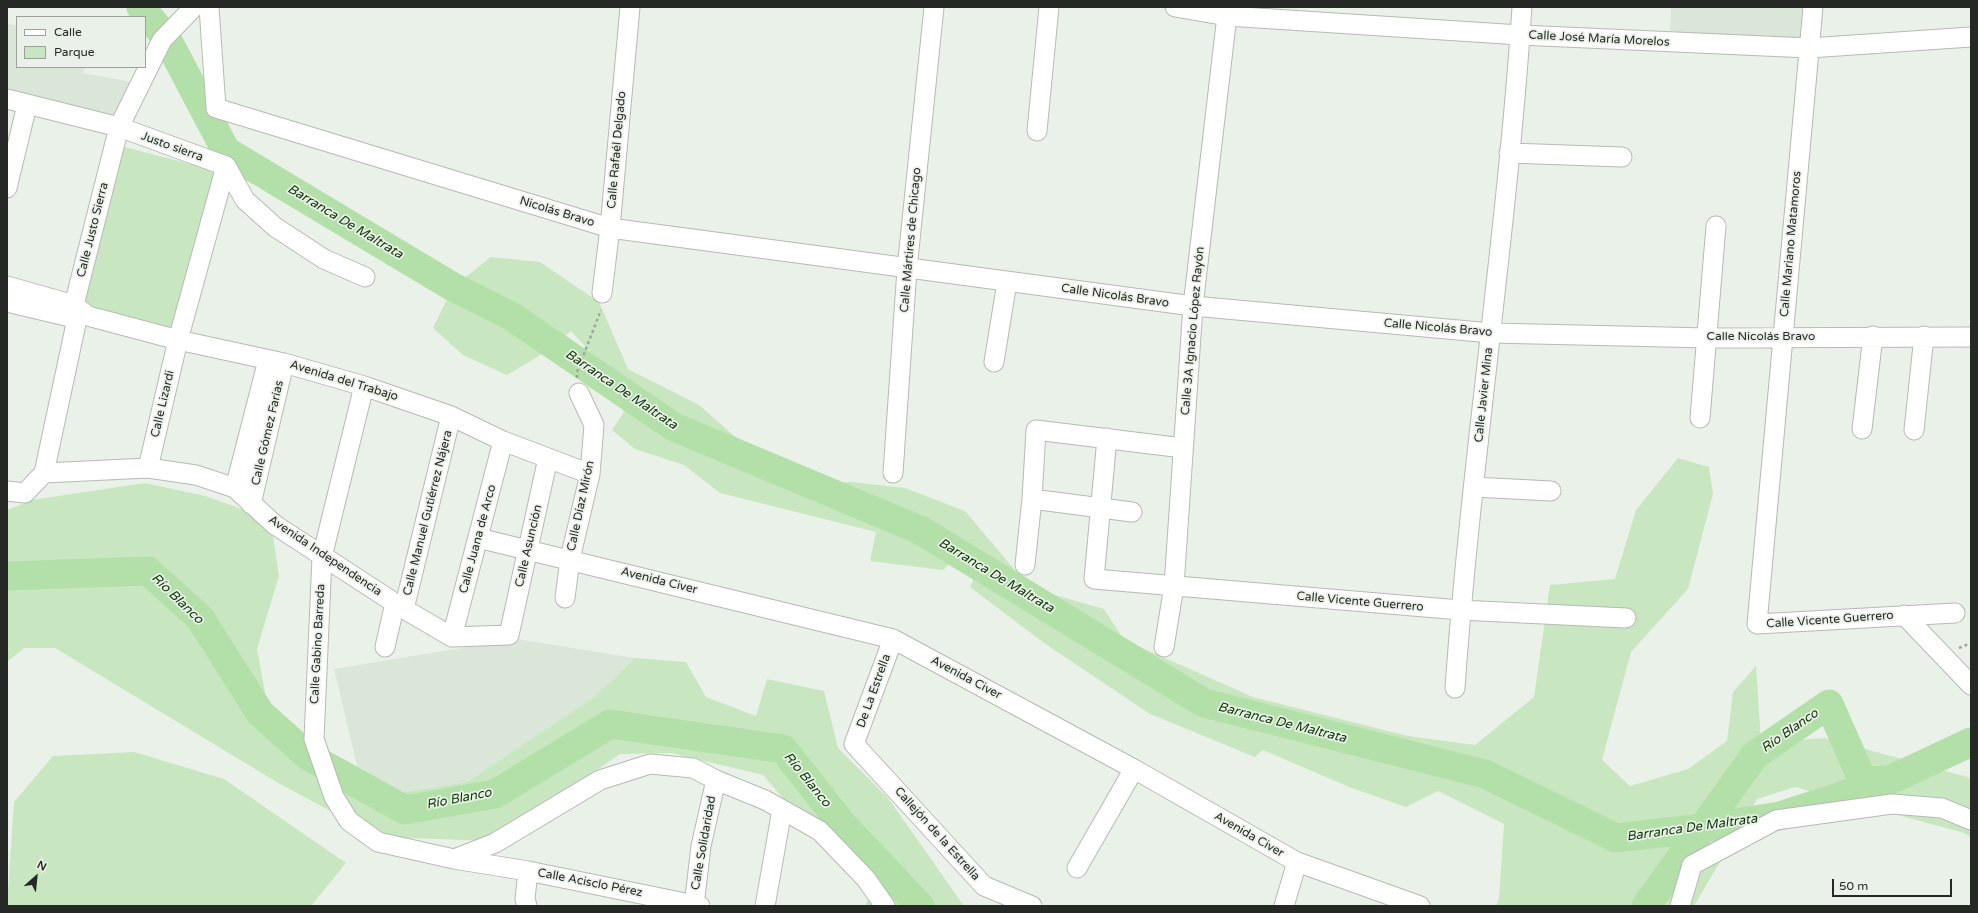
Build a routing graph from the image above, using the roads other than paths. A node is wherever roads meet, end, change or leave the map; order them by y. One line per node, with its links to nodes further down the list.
1 (630, 7): 21 (street, Calle Rafaél Delgado)
2 (934, 7): 22 (street, Calle Mártires de Chicago)
3 (1049, 7): 15 (street)
4 (1174, 7): 8 (street, Calle José María Morelos)
5 (1522, 7): 9 (street, Calle Javier Mina)
6 (1813, 7): 11 (street, Calle Mariano Matamoros)
7 (198, 8): 14 (street, Calle Justo Sierra); 21 (street, Nicolás Bravo)
8 (1227, 11): 9 (street, Calle José María Morelos); 28 (street, Calle 3A Ignacio López Rayón)
9 (1520, 35): 11 (street, Calle José María Morelos); 16 (street, Calle Javier Mina)
10 (1971, 38): 11 (street, Calle José María Morelos)
11 (1809, 48): 33 (street, Calle Mariano Matamoros)
12 (7, 99): 13 (street, Justo sierra)
13 (27, 105): 14 (street, Justo sierra); 19 (street)
14 (119, 127): 18 (street, Justo sierra); 29 (street, Calle Justo Sierra)
15 (1037, 131)
16 (1509, 153): 17 (street); 30 (street, Calle Javier Mina)
17 (1622, 157)
18 (226, 166): 23 (street); 36 (street)
19 (7, 188)
20 (1716, 226): 35 (street)
21 (610, 228): 22 (street, Nicolás Bravo); 26 (street, Calle Rafaél Delgado)
22 (907, 269): 24 (street, Calle Nicolás Bravo); 51 (street, Calle Mártires de Chicago)
23 (365, 277)
24 (1007, 282): 28 (street, Calle Nicolás Bravo); 38 (street)
25 (7, 286): 29 (street, Avenida del Trabajo)
26 (602, 293)
27 (7, 302): 29 (street, Avenida del Trabajo)
28 (1193, 306): 30 (street, Calle Nicolás Bravo); 47 (street, Calle 3A Ignacio López Rayón)
29 (80, 313): 36 (street, Avenida del Trabajo); 50 (street, Calle Justo Sierra)
30 (1491, 333): 35 (street, Calle Nicolás Bravo); 53 (street, Calle Javier Mina)
31 (1873, 336): 32 (street, Calle Nicolás Bravo); 33 (street, Calle Nicolás Bravo); 43 (street)
32 (1924, 336): 34 (street, Calle Nicolás Bravo); 44 (street)
33 (1782, 337): 35 (street, Calle Nicolás Bravo); 73 (street, Calle Mariano Matamoros)
34 (1971, 337)
35 (1708, 338): 42 (street)
36 (178, 340): 37 (street, Avenida del Trabajo); 49 (street, Calle Lizardi)
37 (276, 361): 39 (street, Avenida del Trabajo); 54 (street, Calle Gómez Farías); 58 (street, Calle Gómez Farías)
38 (994, 362)
39 (364, 386): 41 (street, Avenida del Trabajo); 63 (street, Calle Gabino Barreda)
40 (579, 393): 52 (street, Calle Díaz Mirón)
41 (451, 416): 46 (street, Avenida del Trabajo); 68 (street, Calle Manuel Gutiérrez Nájera)
42 (1700, 418)
43 (1862, 429)
44 (1914, 430)
45 (1107, 438): 47 (street); 57 (street); 59 (street)
46 (503, 441): 48 (street, Avenida del Trabajo); 61 (street, Calle Juana de Arco)
47 (1183, 448): 66 (street, Calle 3A Ignacio López Rayón)
48 (548, 458): 52 (street, Avenida del Trabajo); 62 (street, Calle Asunción)
49 (148, 468): 50 (street, Avenida Independencia); 54 (street, Avenida Independencia)
50 (44, 473): 55 (street)
51 (894, 473)
52 (590, 474): 64 (street, Calle Díaz Mirón)
53 (1474, 487): 56 (street); 69 (street, Calle Javier Mina)
54 (235, 488): 58 (street, Avenida Independencia)
55 (7, 490)
56 (1551, 491)
57 (1032, 499): 59 (street); 65 (street)
58 (251, 504): 63 (street, Avenida Independencia)
59 (1102, 508): 60 (street); 66 (street, Calle Vicente Guerrero)
60 (1132, 512)
61 (478, 538): 62 (street, Avenida Civer); 74 (street, Calle Juana de Arco)
62 (528, 549): 64 (street, Avenida Civer); 74 (street, Calle Asunción)
63 (322, 557): 68 (street, Avenida Independencia); 80 (street, Calle Gabino Barreda)
64 (570, 559): 67 (street, Calle Díaz Mirón); 75 (street, Avenida Civer)
65 (1025, 565)
66 (1174, 586): 69 (street, Calle Vicente Guerrero); 77 (street, Calle 3A Ignacio López Rayón)
67 (565, 598)
68 (400, 606): 74 (street, Avenida Independencia); 76 (street, Calle Manuel Gutiérrez Nájera)
69 (1460, 610): 72 (street, Calle Vicente Guerrero); 79 (street, Calle Javier Mina)
70 (1954, 613): 71 (street, Calle Vicente Guerrero)
71 (1904, 615): 73 (street, Calle Vicente Guerrero); 78 (street, Calle Vicente Guerrero)
72 (1626, 618)
73 (1757, 624)
74 (452, 637)
75 (893, 639): 81 (street, De La Estrella); 82 (street, Avenida Civer)
76 (385, 647)
77 (1164, 647)
78 (1970, 684)
79 (1455, 688)
80 (314, 739): 86 (street, Calle Acisclo Pérez)
81 (854, 744): 94 (street, Callejón de la Estrella)
82 (1134, 770): 87 (street, Avenida Civer); 88 (street)
83 (716, 780): 84 (street); 86 (street); 90 (street, Calle Solidaridad)
84 (782, 810): 92 (street); 93 (street)
85 (1971, 820): 97 (street)
86 (454, 859): 89 (street, Calle Acisclo Pérez)
87 (1297, 862): 95 (street); 96 (street, Avenida Civer)
88 (1077, 868)
89 (528, 871): 90 (street, Calle Acisclo Pérez); 91 (street)
90 (696, 905)
91 (526, 906)
92 (765, 906)
93 (885, 906)
94 (1032, 906)
95 (1284, 906)
96 (1420, 906)
97 (1680, 906)

